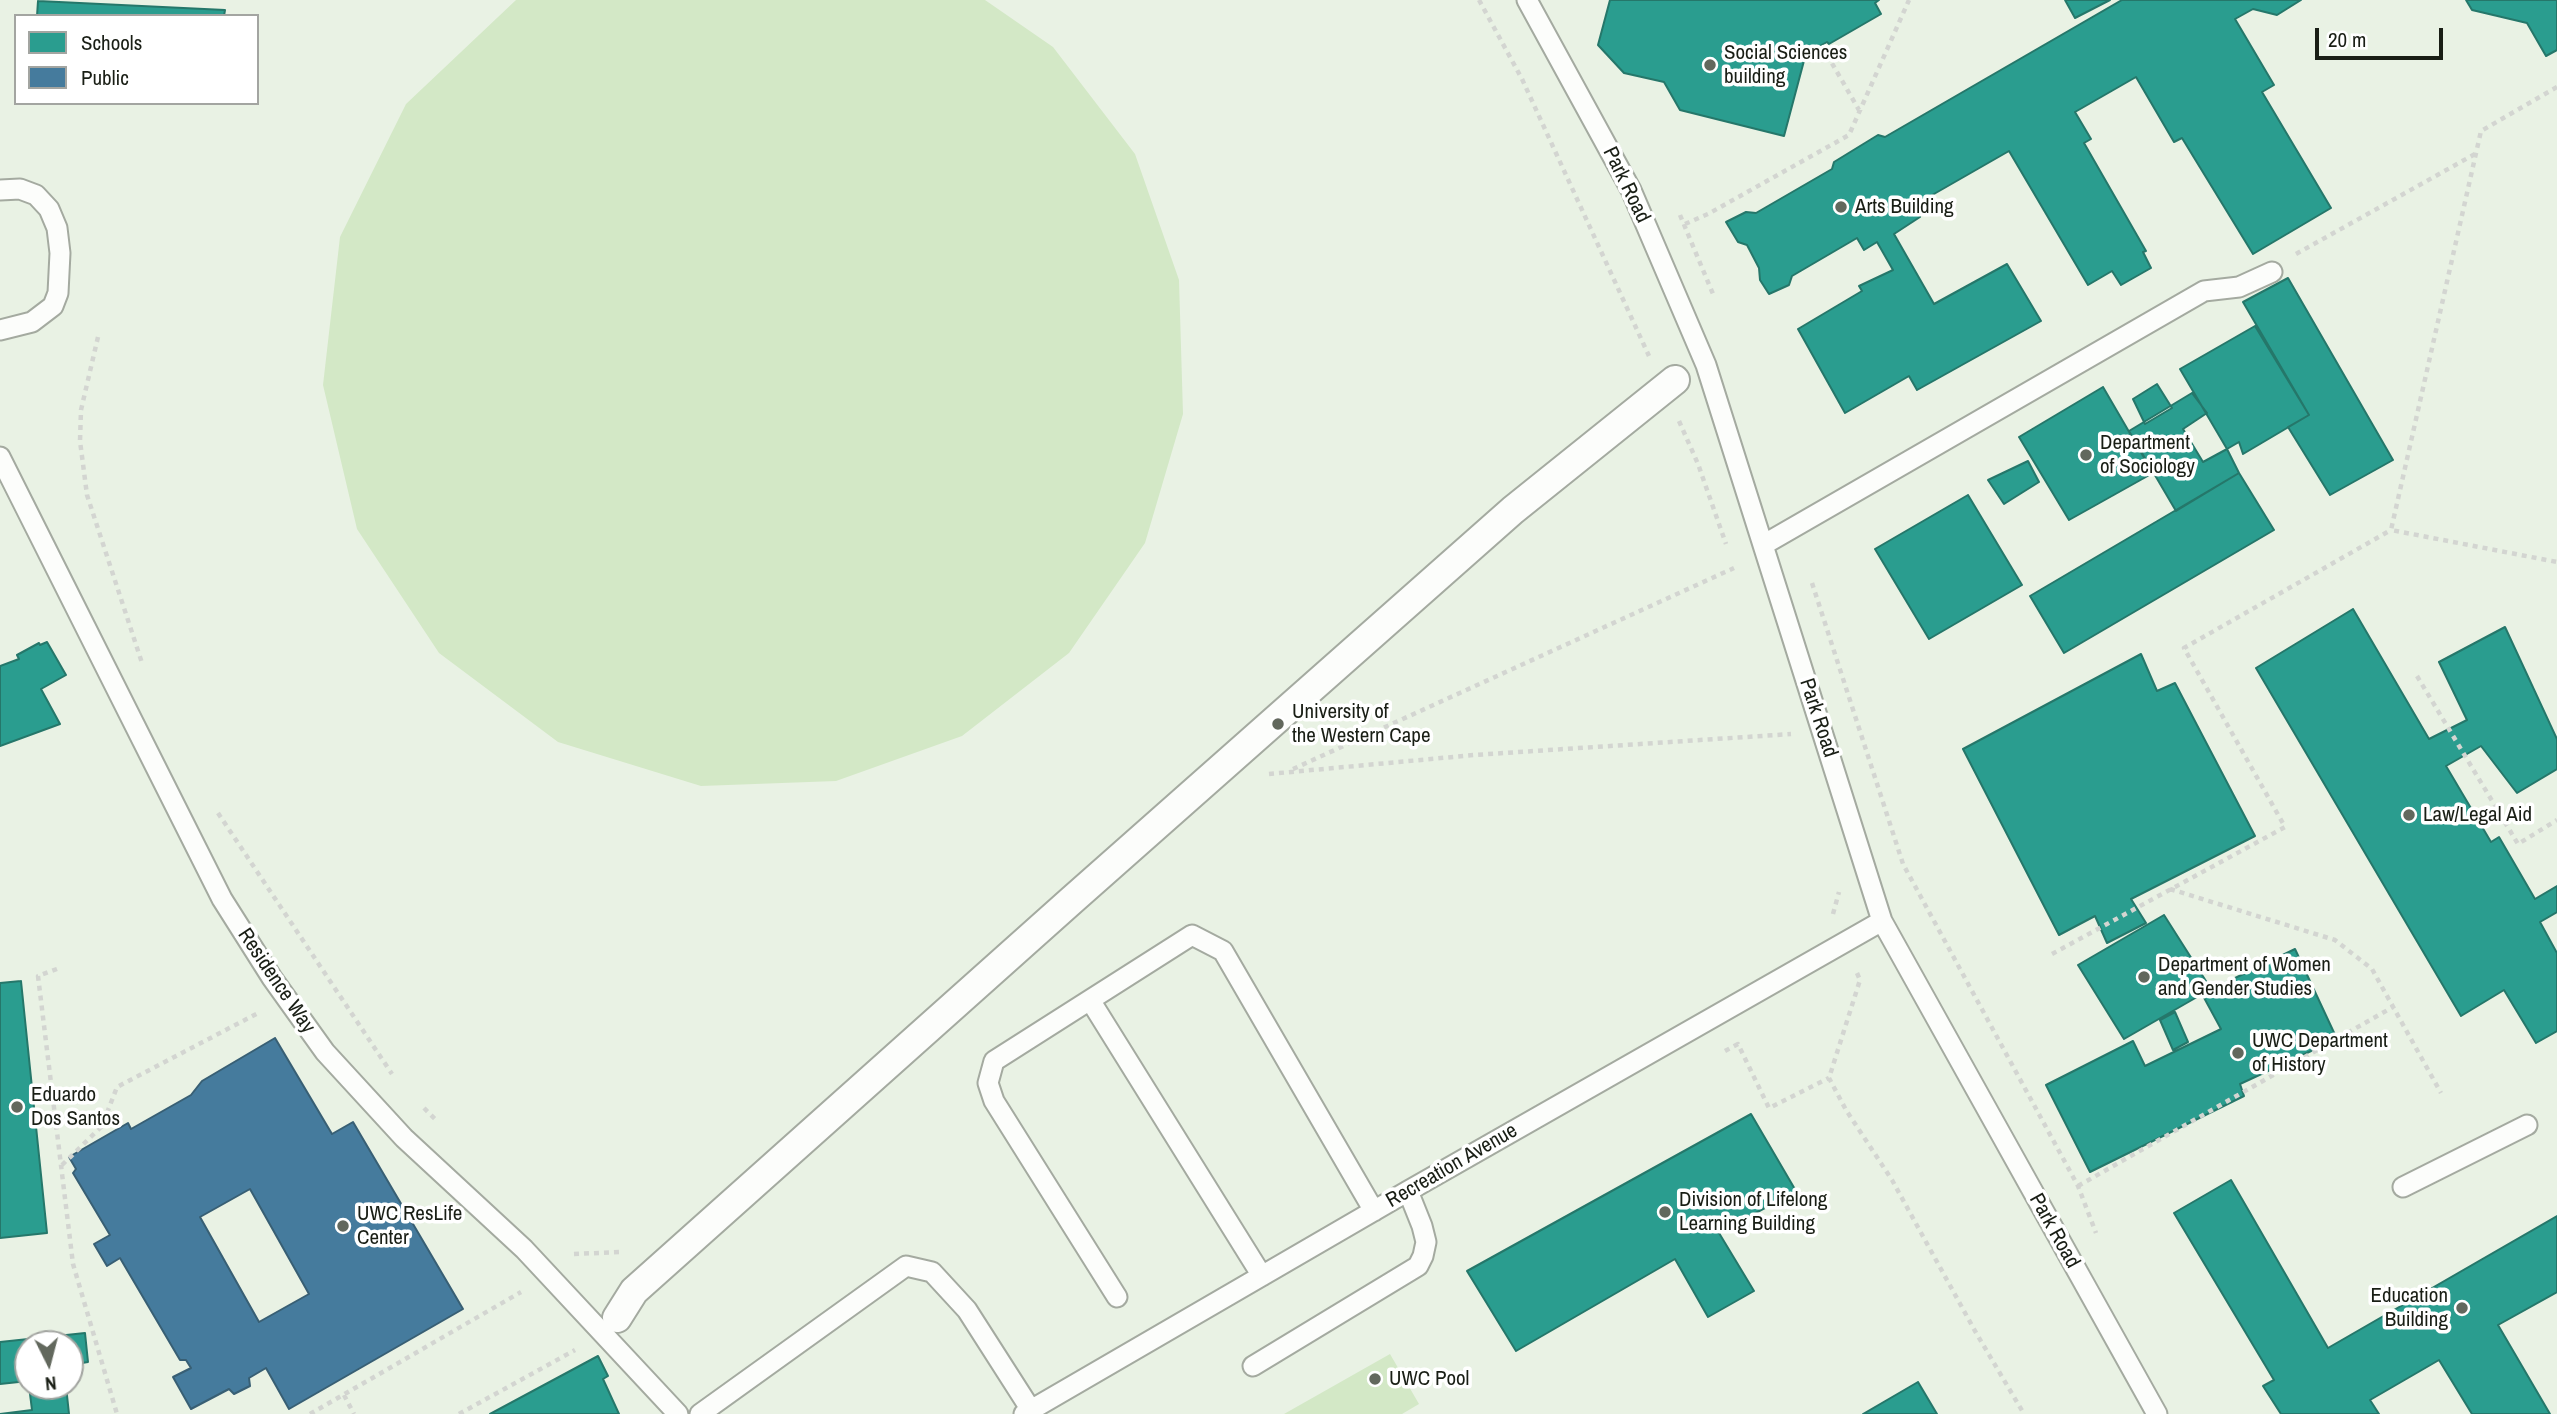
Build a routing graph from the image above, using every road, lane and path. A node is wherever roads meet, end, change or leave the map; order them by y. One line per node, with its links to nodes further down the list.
1 (1479, 0): 13 (path)
2 (1527, 0): 16 (lane, Park Road)
3 (1909, 0): 6 (path)
4 (1822, 46): 6 (path)
5 (2557, 87): 7 (path)
6 (1860, 111): 9 (path)
7 (2476, 154): 10 (path); 15 (path)
8 (0, 190): 11 (lane)
9 (1685, 224)
10 (2279, 266): 16 (lane)
11 (0, 330)
12 (98, 337): 21 (path)
13 (1670, 385): 17 (path); 51 (street)
14 (0, 457): 64 (lane, Residence Way)
15 (2391, 530): 18 (path); 31 (path)
16 (1763, 545): 32 (lane, Park Road)
17 (1730, 555)
18 (2557, 562)
19 (1810, 577): 37 (path)
20 (1739, 580): 26 (path)
21 (145, 670)
22 (2417, 677): 29 (path)
23 (1787, 723): 24 (path)
24 (1791, 734): 25 (path); 26 (path)
25 (1796, 745)
26 (1287, 772): 27 (path)
27 (1264, 775)
28 (211, 803): 41 (path)
29 (2557, 820)
30 (1841, 886): 33 (path)
31 (2170, 889): 34 (path); 37 (path)
32 (1882, 921): 33 (lane, Recreation Avenue); 67 (lane, Park Road)
33 (1844, 943): 40 (path); 48 (lane, Recreation Avenue)
34 (2052, 954)
35 (57, 969): 46 (path)
36 (1090, 1000): 49 (lane); 52 (lane); 54 (lane)
37 (2393, 1007): 42 (path)
38 (267, 1009): 46 (path)
39 (1714, 1057): 40 (path)
40 (1829, 1078): 66 (path)
41 (397, 1082)
42 (2441, 1093)
43 (417, 1101): 45 (path)
44 (2527, 1125): 47 (lane)
45 (447, 1130)
46 (62, 1165): 60 (path)
47 (2403, 1187)
48 (1408, 1191): 49 (lane, Recreation Avenue); 57 (lane)
49 (1374, 1211): 52 (lane, Recreation Avenue)
50 (566, 1246): 51 (path)
51 (681, 1249): 55 (street)
52 (1262, 1276): 59 (lane, Recreation Avenue)
53 (521, 1293): 58 (path)
54 (1117, 1297)
55 (617, 1318)
56 (581, 1346): 63 (path)
57 (1253, 1366)
58 (344, 1395): 61 (path); 62 (path)
59 (1028, 1412): 65 (lane)
60 (117, 1414)
61 (310, 1414)
62 (355, 1414)
63 (459, 1414)
64 (678, 1414)
65 (700, 1414)
66 (2024, 1414)
67 (2157, 1414)

